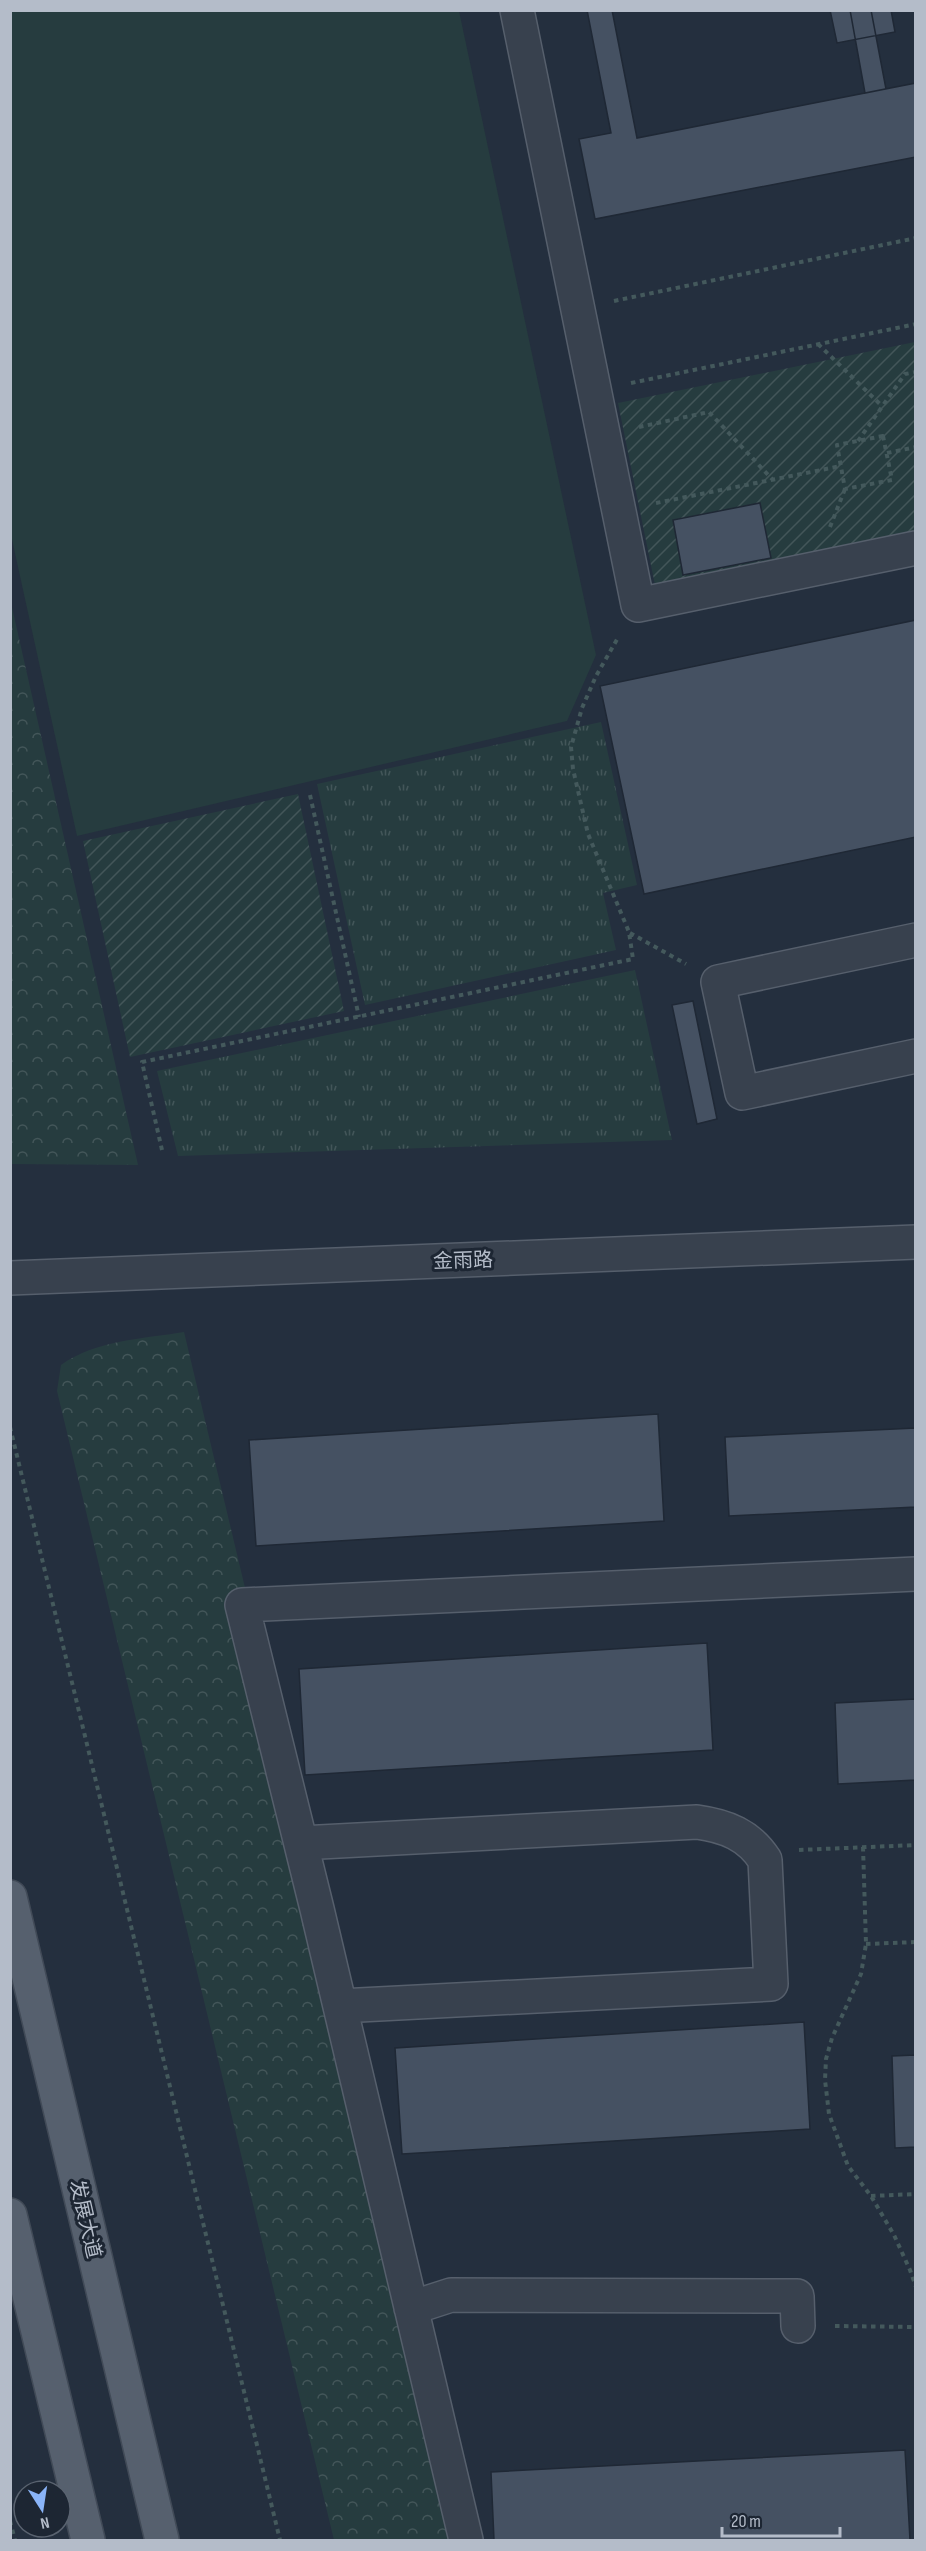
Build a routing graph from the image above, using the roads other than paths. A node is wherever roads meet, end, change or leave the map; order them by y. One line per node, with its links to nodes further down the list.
1 (517, 10): 2 (street)
2 (915, 548)
3 (915, 940): 4 (street)
4 (915, 1056)
5 (915, 1242): 6 (street, 金雨路)
6 (10, 1278)
7 (915, 1574): 8 (street)
8 (301, 1842): 10 (street); 10 (street)
9 (10, 1897): 15 (main road, 发展大道)
10 (340, 2006): 12 (street)
11 (10, 2215): 14 (main road)
12 (411, 2308): 13 (street); 16 (street)
13 (798, 2326)
14 (88, 2541)
15 (162, 2541)
16 (466, 2541)

